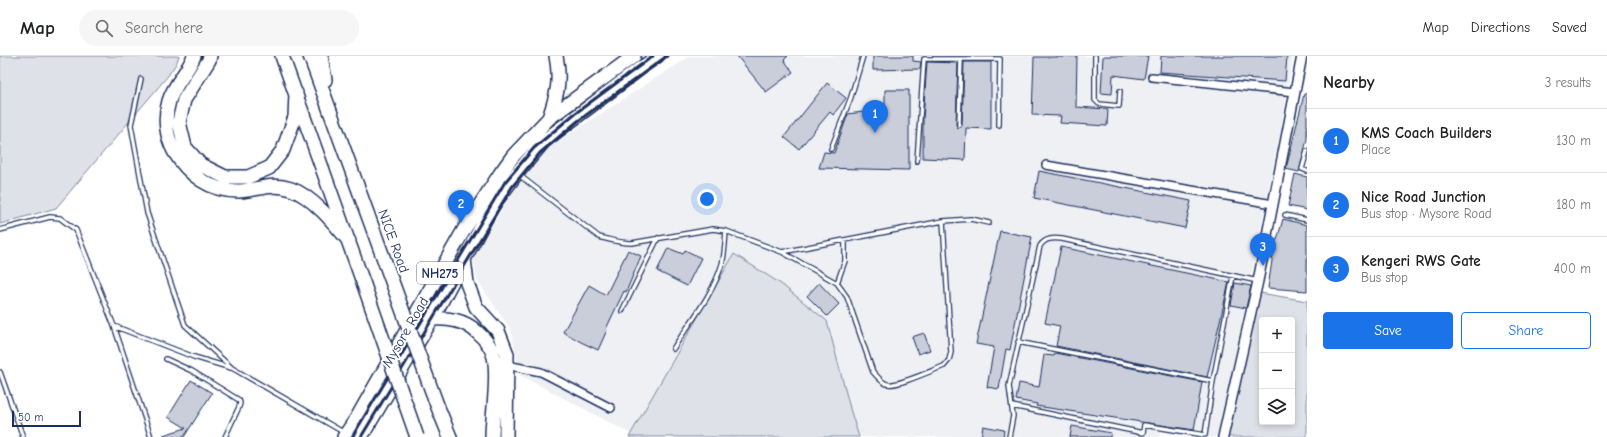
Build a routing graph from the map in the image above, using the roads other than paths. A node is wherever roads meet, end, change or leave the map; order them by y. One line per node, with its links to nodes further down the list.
1 (194, 56): 39 (highway)
2 (210, 56): 19 (highway)
3 (282, 56): 19 (highway)
4 (310, 56): 20 (highway, NICE Road)
5 (321, 56): 20 (highway)
6 (556, 56): 21 (highway)
7 (634, 56): 21 (highway, Mysore Road / NH275)
8 (658, 56): 14 (highway, Mysore Road / NH275)
9 (863, 56): 24 (lane)
10 (1095, 56): 17 (lane)
11 (1302, 56): 18 (street)
12 (989, 58): 13 (lane); 23 (lane)
13 (960, 59): 22 (lane); 26 (lane)
14 (642, 68): 29 (highway, Mysore Road / NH275)
15 (1152, 77): 18 (street)
16 (141, 79): 52 (lane)
17 (1120, 91)
18 (1295, 92): 30 (street)
19 (296, 93): 39 (highway)
20 (328, 104): 63 (highway, NICE Road, bridge)
21 (549, 118): 58 (highway, Mysore Road / NH275)
22 (959, 125)
23 (999, 125)
24 (832, 149)
25 (1307, 150): 28 (lane)
26 (917, 161)
27 (1046, 165): 30 (street)
28 (1307, 171)
29 (517, 173): 37 (lane); 41 (highway, Mysore Road / NH275)
30 (1273, 204): 43 (street)
31 (1284, 215): 32 (lane)
32 (1307, 220)
33 (943, 221): 34 (lane); 38 (lane); 44 (lane)
34 (990, 223)
35 (0, 230): 47 (lane)
36 (726, 230): 37 (lane); 40 (lane); 49 (lane)
37 (658, 238): 45 (lane)
38 (845, 240): 40 (lane); 44 (lane)
39 (349, 241): 62 (highway, bridge)
40 (782, 252): 44 (lane)
41 (464, 259): 46 (highway, Mysore Road / NH275); 51 (highway)
42 (1233, 276): 43 (lane); 48 (lane); 54 (lane)
43 (1258, 281): 67 (street)
44 (837, 283)
45 (622, 311)
46 (432, 319): 61 (highway, Mysore Road / NH275); 64 (highway)
47 (114, 326): 52 (lane); 60 (lane)
48 (1018, 342): 54 (lane); 55 (lane)
49 (673, 349)
50 (166, 360): 57 (lane)
51 (507, 365): 56 (street); 65 (highway)
52 (232, 368): 58 (lane)
53 (0, 372): 59 (lane)
54 (1213, 381): 55 (lane)
55 (1012, 406): 66 (lane)
56 (611, 408)
57 (227, 436)
58 (345, 436)
59 (23, 437)
60 (151, 437)
61 (361, 437)
62 (417, 437)
63 (450, 437)
64 (492, 437)
65 (506, 437)
66 (1009, 437)
67 (1223, 437)

